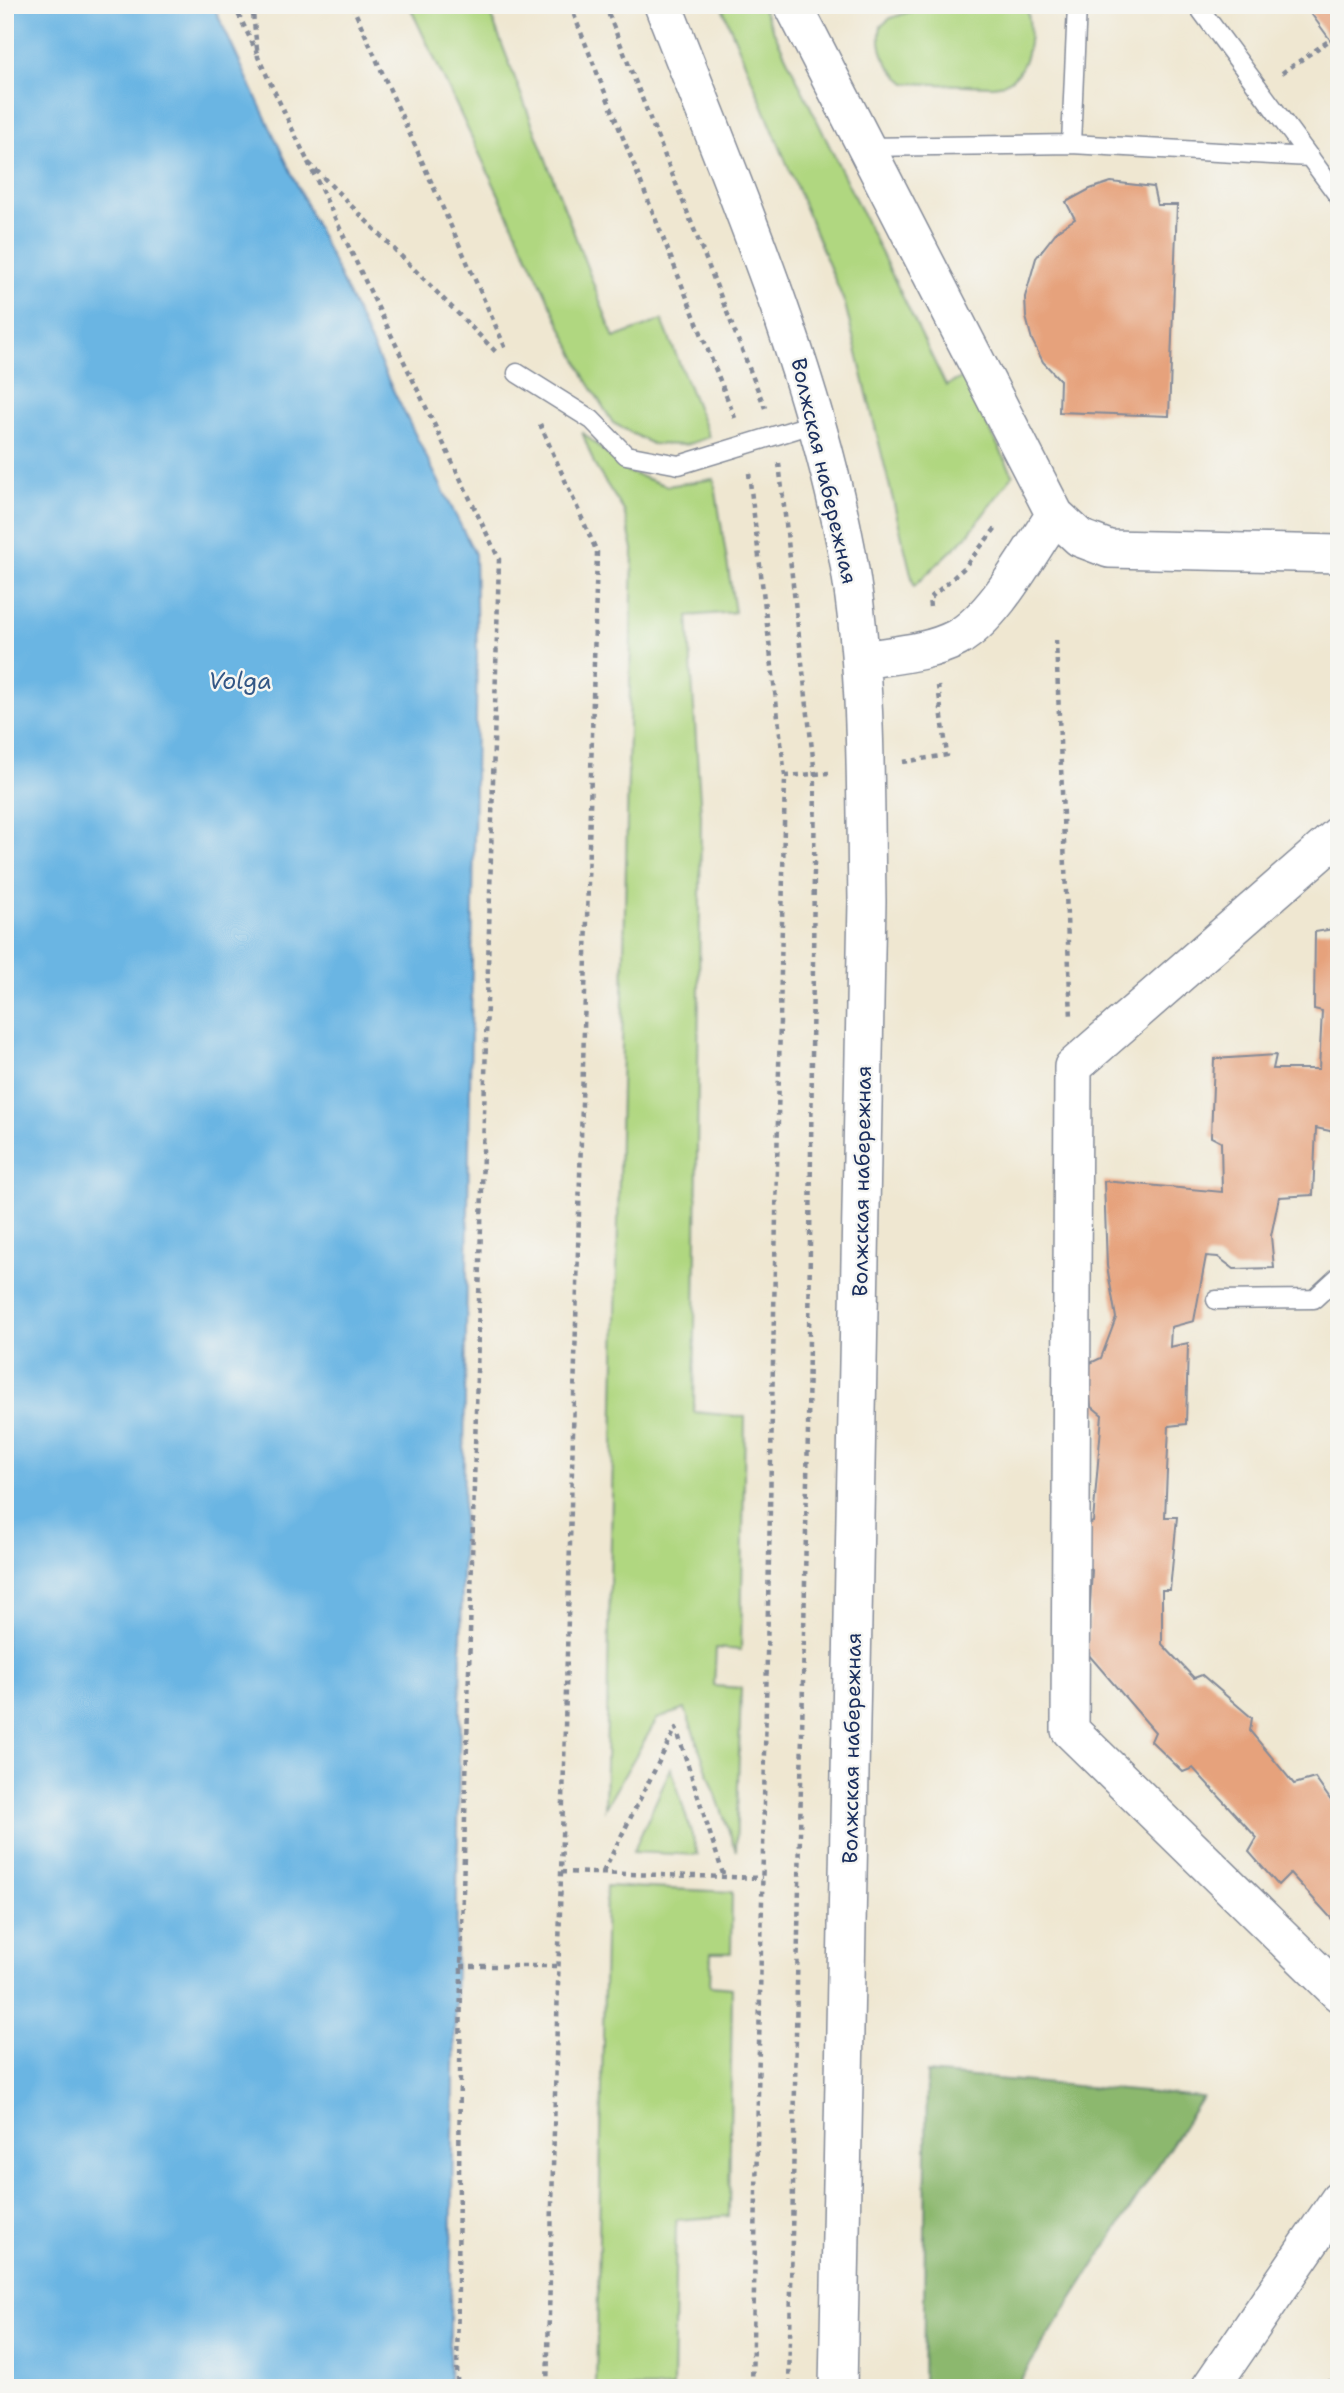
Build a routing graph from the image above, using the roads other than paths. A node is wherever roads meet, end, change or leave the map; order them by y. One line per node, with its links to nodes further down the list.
1 (663, 5): 10 (street, Волжская набережная)
2 (793, 5): 6 (street)
3 (1077, 5): 5 (lane)
4 (1197, 5): 7 (lane)
5 (1071, 144): 6 (lane); 7 (lane)
6 (864, 147): 11 (street)
7 (1310, 157): 8 (lane)
8 (1339, 197)
9 (517, 373): 10 (lane)
10 (816, 423): 13 (street, Волжская набережная)
11 (1055, 515): 12 (street); 13 (street)
12 (1339, 554)
13 (862, 660): 19 (street, Волжская набережная)
14 (1339, 835): 17 (street)
15 (1339, 1276): 16 (lane)
16 (1216, 1300)
17 (1339, 1993)
18 (1339, 2200): 20 (street)
19 (838, 2388)
20 (1210, 2388)

